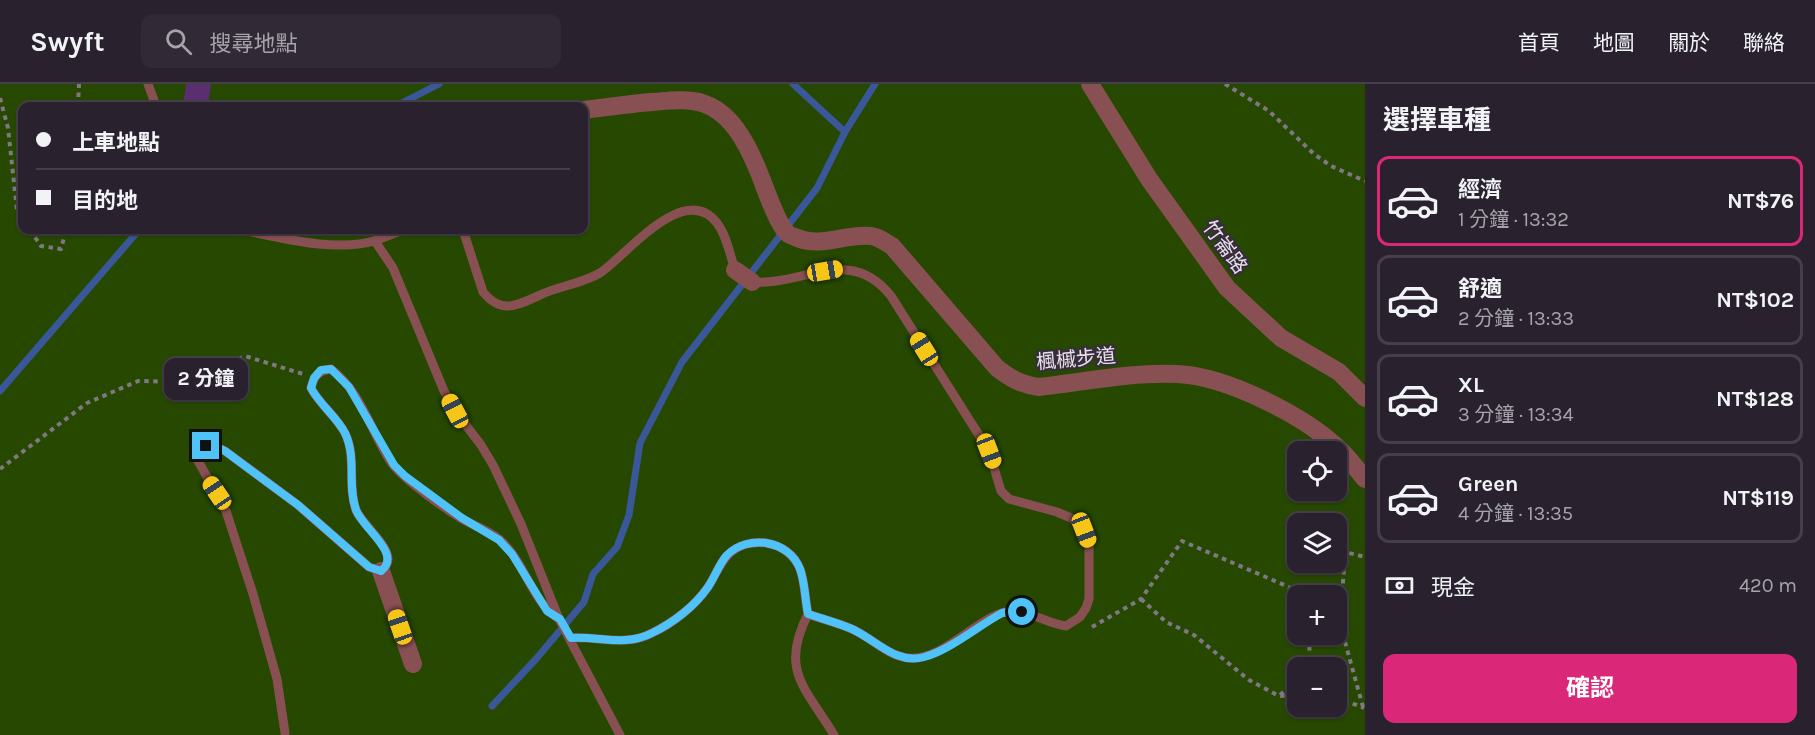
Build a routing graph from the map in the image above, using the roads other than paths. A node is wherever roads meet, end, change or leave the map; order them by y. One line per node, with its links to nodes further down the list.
1 (148, 84): 3 (lane)
2 (1090, 84): 11 (street, 竹崙路)
3 (155, 102)
4 (588, 110): 12 (street, 楓槭步道)
5 (260, 234): 8 (lane)
6 (393, 234): 8 (lane)
7 (464, 234): 9 (lane)
8 (375, 241): 15 (lane)
9 (735, 270): 10 (street)
10 (752, 282): 14 (lane)
11 (1365, 398)
12 (1365, 479)
13 (381, 571): 15 (lane); 17 (street); 18 (lane)
14 (808, 614): 16 (lane); 20 (lane)
15 (560, 619): 16 (lane)
16 (571, 638): 19 (lane)
17 (413, 664)
18 (285, 733)
19 (620, 735)
20 (834, 735)

